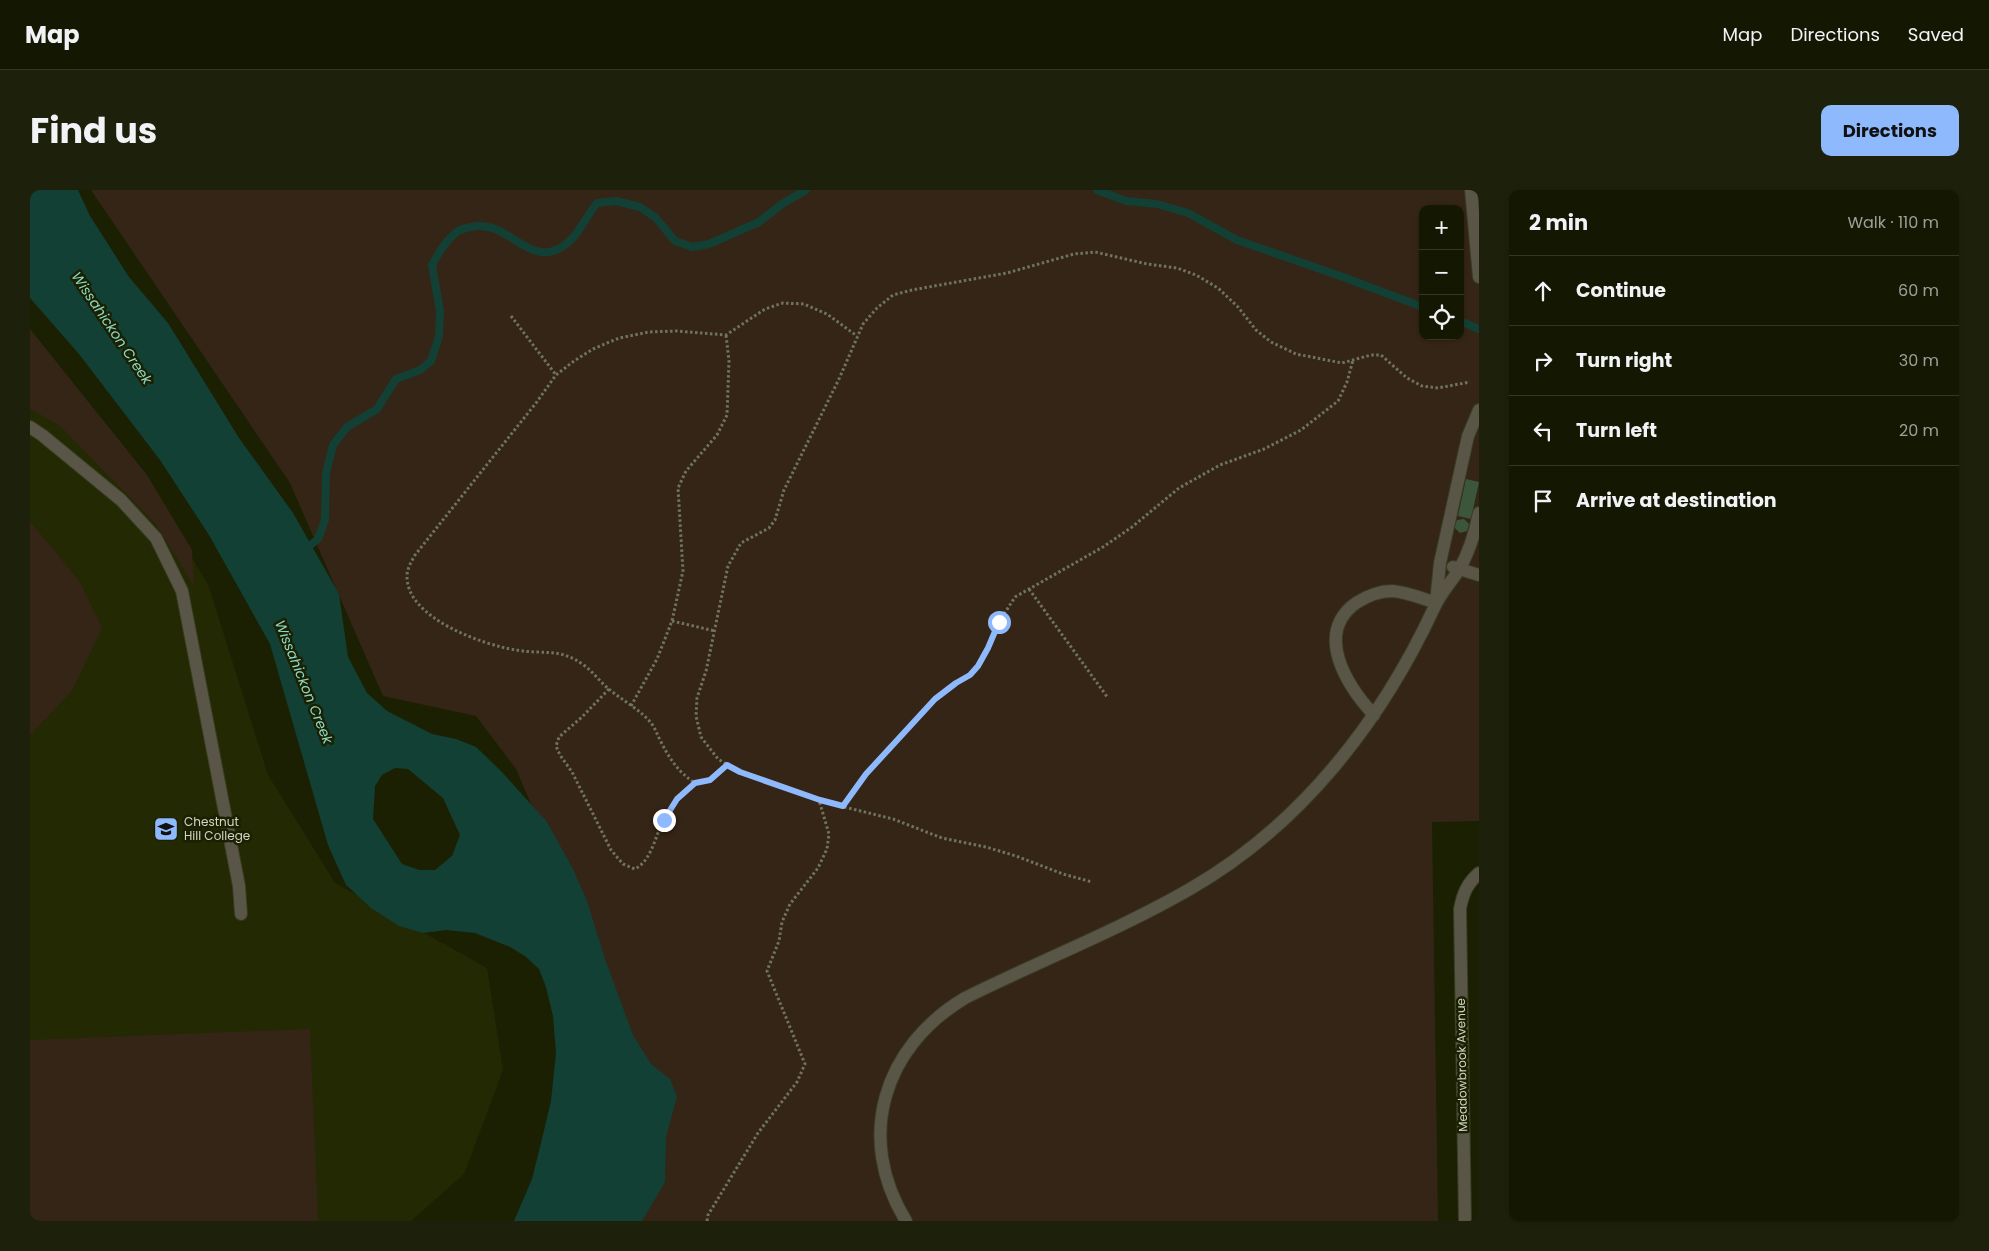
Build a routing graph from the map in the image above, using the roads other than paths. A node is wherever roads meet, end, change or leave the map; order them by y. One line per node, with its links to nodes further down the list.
1 (1471, 190): 2 (street)
2 (1479, 277)
3 (1479, 410): 6 (street)
4 (30, 427): 12 (street)
5 (1479, 513): 7 (street)
6 (1440, 563): 7 (street); 9 (street)
7 (1459, 569): 8 (street); 9 (street)
8 (1479, 575)
9 (1436, 603): 10 (street); 10 (street)
10 (1374, 715): 13 (street)
11 (1479, 873): 14 (street, Meadowbrook Avenue)
12 (241, 914)
13 (906, 1221)
14 (1465, 1221)

